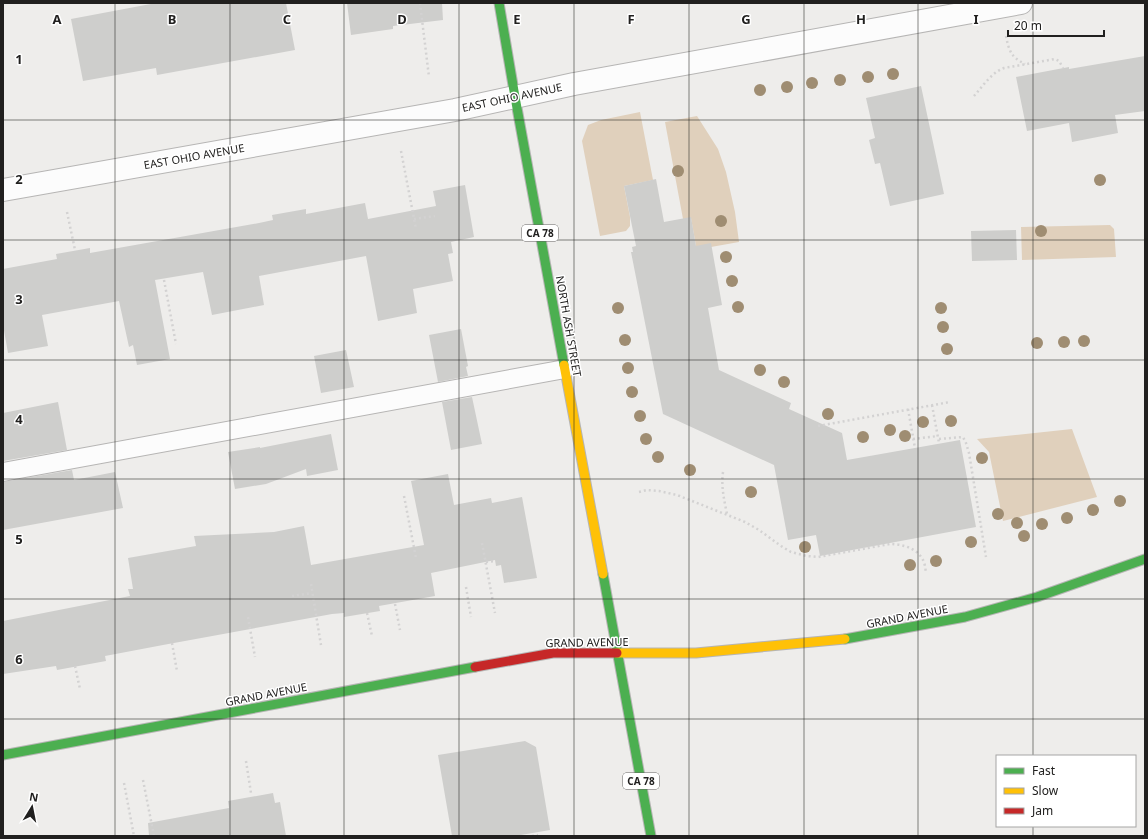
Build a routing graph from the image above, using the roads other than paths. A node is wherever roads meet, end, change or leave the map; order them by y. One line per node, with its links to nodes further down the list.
1 (499, 3): 3 (main road, NORTH ASH STREET / CA 78)
2 (1021, 3): 3 (street, EAST OHIO AVENUE)
3 (515, 96): 4 (street, EAST OHIO AVENUE); 5 (main road, NORTH ASH STREET / CA 78)
4 (3, 190)
5 (565, 369): 6 (lane); 8 (main road, NORTH ASH STREET / CA 78)
6 (3, 472)
7 (1145, 559): 8 (main road, GRAND AVENUE)
8 (617, 653): 9 (main road, GRAND AVENUE); 10 (main road, CA 78)
9 (3, 755)
10 (651, 836)

